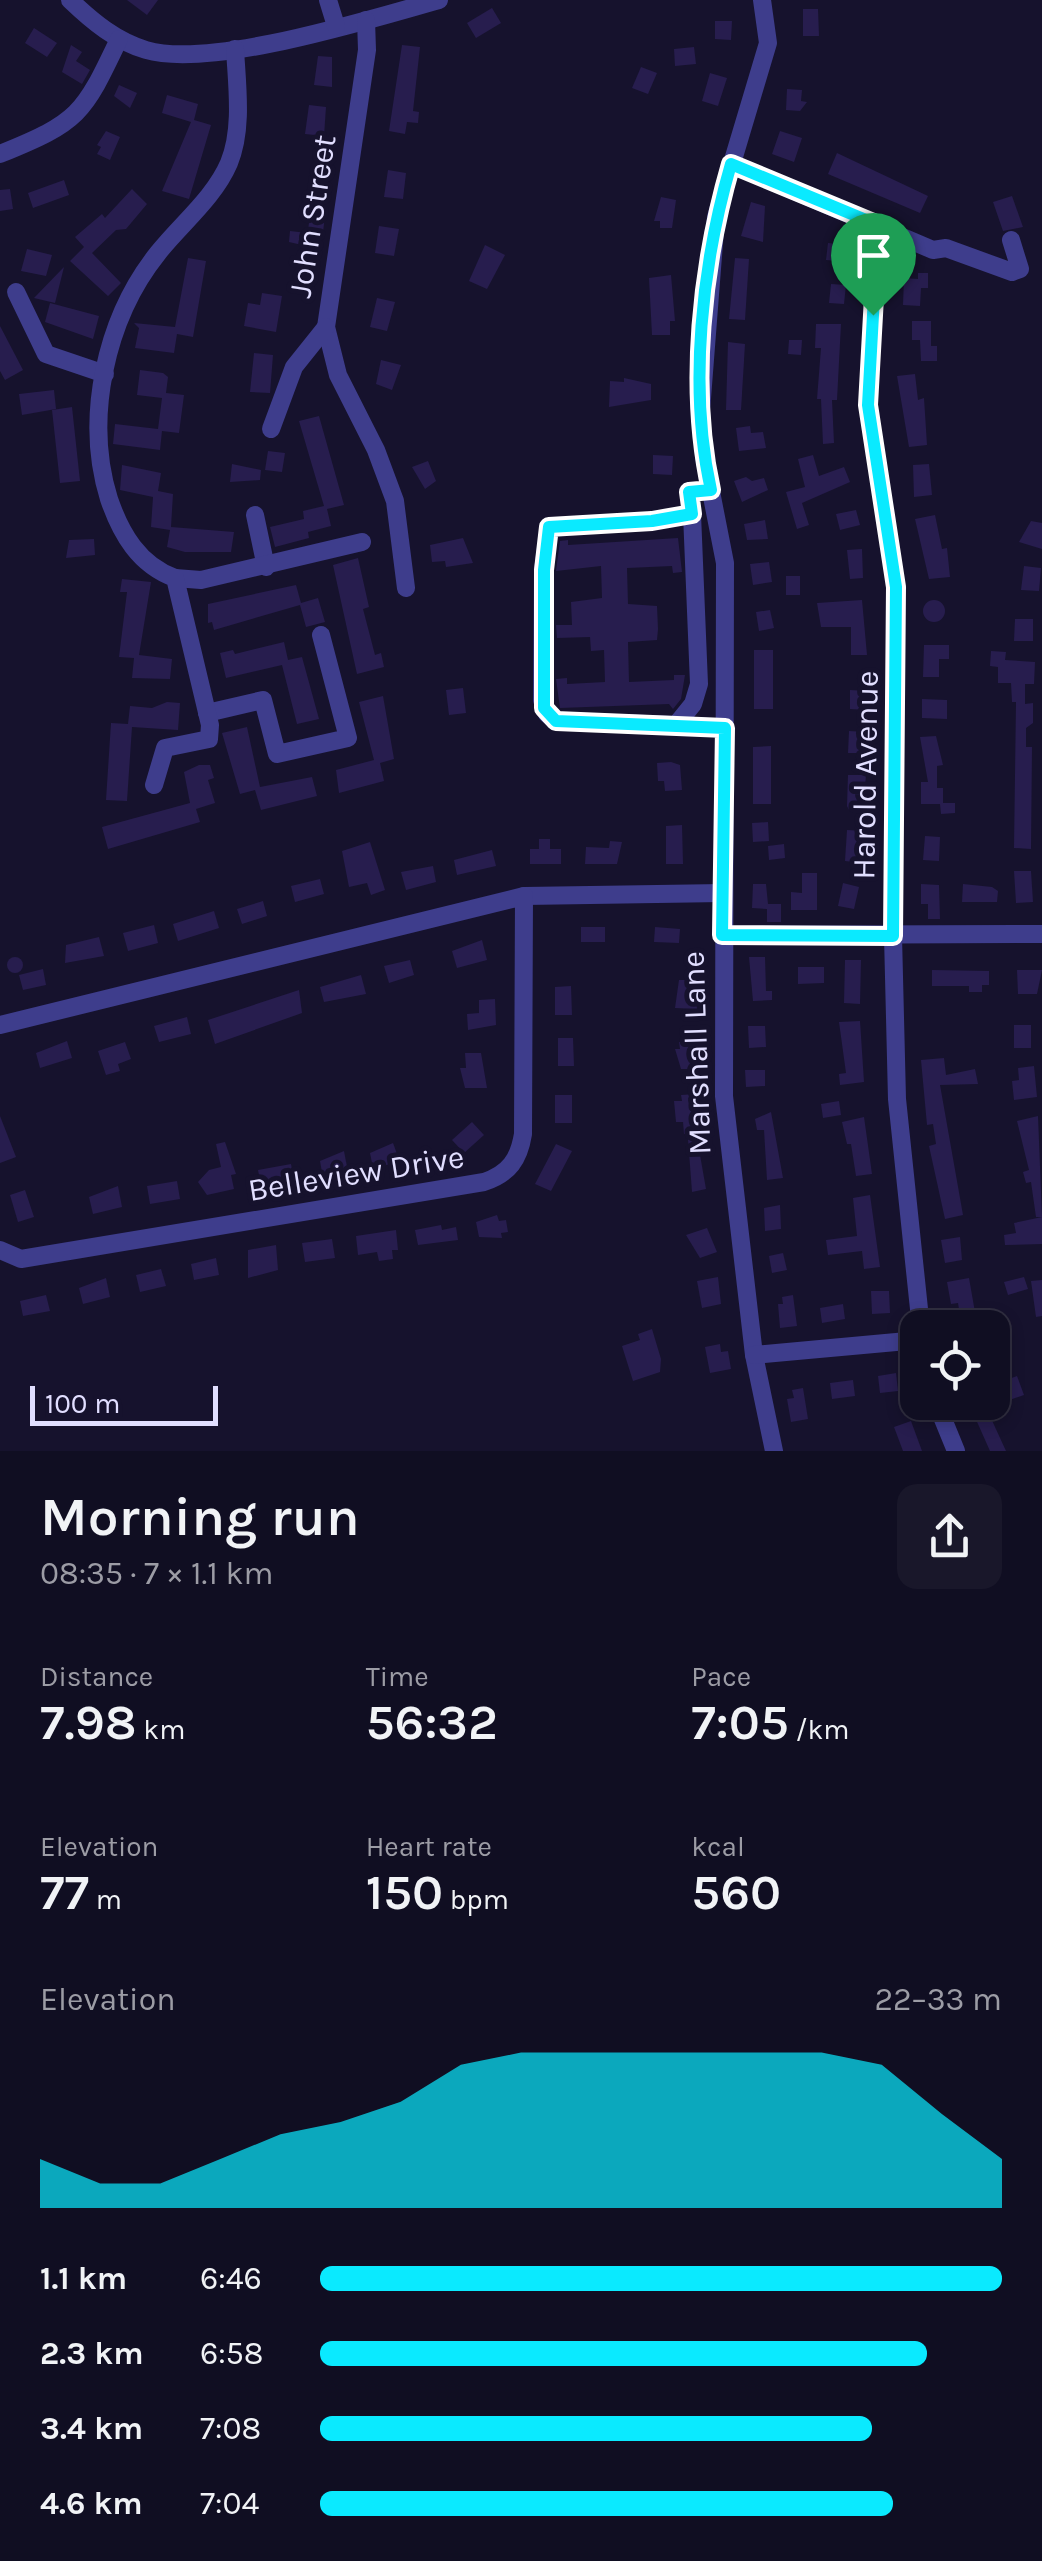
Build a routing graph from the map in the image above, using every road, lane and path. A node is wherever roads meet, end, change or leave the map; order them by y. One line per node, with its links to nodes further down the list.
1 (70, 0): 7 (street)
2 (328, 0): 6 (street)
3 (439, 0): 5 (street)
4 (762, 0): 10 (street, Marshall Lane)
5 (366, 20): 6 (street); 14 (street, John Street)
6 (336, 26): 8 (street)
7 (119, 39): 8 (street); 9 (street)
8 (235, 49): 15 (street)
9 (0, 154)
10 (731, 164): 11 (street); 17 (street, Marshall Lane)
11 (878, 225): 12 (street); 33 (street, Harold Avenue)
12 (1011, 240)
13 (16, 292): 15 (street)
14 (326, 327): 16 (street); 23 (street, John Street)
15 (104, 374): 22 (street)
16 (271, 429)
17 (711, 490): 18 (street); 27 (street, Marshall Lane)
18 (692, 514): 26 (street); 26 (street)
19 (254, 515): 21 (street)
20 (362, 542): 21 (street)
21 (266, 567): 22 (street)
22 (175, 578): 25 (street)
23 (406, 588)
24 (321, 636): 25 (street)
25 (207, 714): 28 (street)
26 (676, 725): 27 (street)
27 (725, 728): 29 (street, Marshall Lane)
28 (154, 785)
29 (723, 893): 30 (street); 32 (street, Marshall Lane)
30 (524, 896): 34 (street); 35 (street, Belleview Drive)
31 (1042, 934): 33 (street)
32 (722, 935): 33 (street); 38 (street, Marshall Lane)
33 (893, 936): 36 (street, Harold Avenue)
34 (0, 1024)
35 (0, 1250)
36 (919, 1310)
37 (900, 1342): 38 (street)
38 (754, 1355): 40 (street, Marshall Lane)
39 (943, 1420): 41 (street)
40 (774, 1451)
41 (956, 1451)

